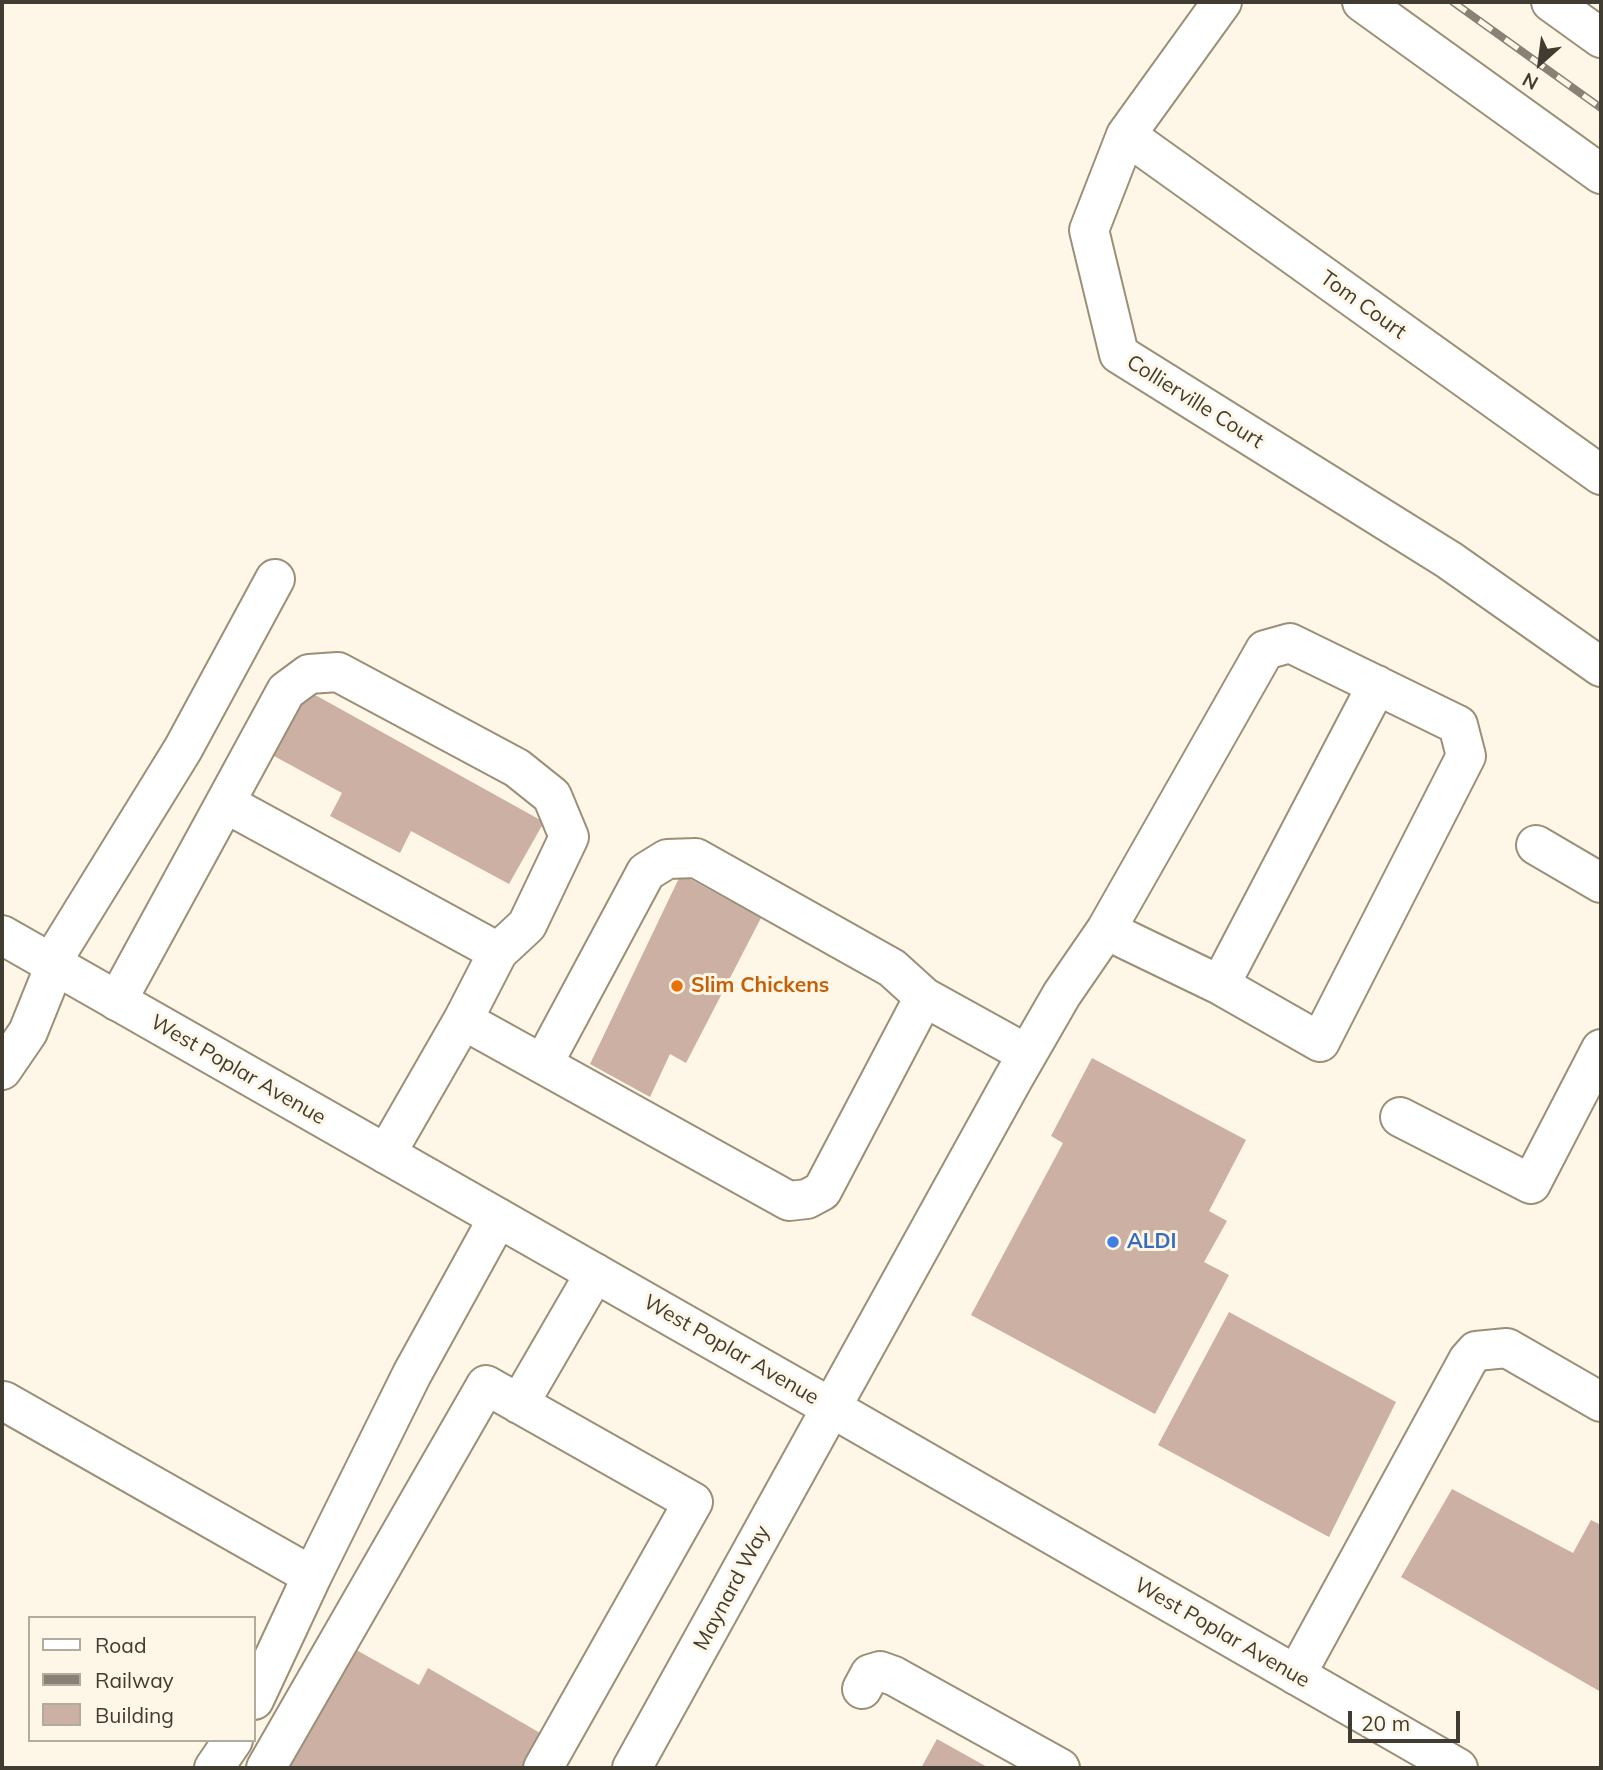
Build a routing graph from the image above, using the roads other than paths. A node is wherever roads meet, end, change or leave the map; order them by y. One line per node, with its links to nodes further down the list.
1 (1223, 2): 5 (street, Collierville Court)
2 (1362, 2): 6 (street)
3 (1551, 2): 4 (street)
4 (1601, 38)
5 (1126, 135): 7 (street, Tom Court); 9 (street, Collierville Court)
6 (1601, 174)
7 (1601, 475)
8 (275, 579): 17 (street)
9 (1601, 667)
10 (1377, 685): 14 (street, Maynard Way); 18 (street); 18 (street, Maynard Way)
11 (225, 803): 16 (street); 16 (street); 20 (street)
12 (1535, 845): 13 (street)
13 (1601, 883)
14 (1106, 930): 18 (street); 23 (street, Maynard Way)
15 (2, 935): 17 (street, West Poplar Avenue)
16 (498, 953): 21 (street)
17 (53, 964): 20 (street, West Poplar Avenue); 25 (street)
18 (1220, 985)
19 (924, 997): 23 (street); 24 (street); 24 (street)
20 (117, 1001): 27 (street, West Poplar Avenue)
21 (463, 1020): 24 (street); 27 (street)
22 (1601, 1049): 26 (street)
23 (1027, 1054): 33 (street, Maynard Way)
24 (543, 1064)
25 (2, 1070)
26 (1399, 1117)
27 (386, 1154): 28 (street, West Poplar Avenue)
28 (498, 1217): 29 (street, West Poplar Avenue); 34 (street)
29 (595, 1273): 32 (street); 33 (street, West Poplar Avenue)
30 (4, 1401): 34 (street)
31 (1601, 1402): 35 (street)
32 (519, 1404): 41 (street); 42 (street)
33 (830, 1407): 35 (street, West Poplar Avenue); 43 (street, Maynard Way)
34 (312, 1576): 37 (street)
35 (1296, 1675): 45 (street, West Poplar Avenue)
36 (862, 1689): 39 (street)
37 (256, 1696)
38 (232, 1742): 40 (street)
39 (1010, 1756): 44 (street)
40 (214, 1768)
41 (266, 1768)
42 (543, 1768)
43 (632, 1768)
44 (1060, 1768)
45 (1458, 1768)

